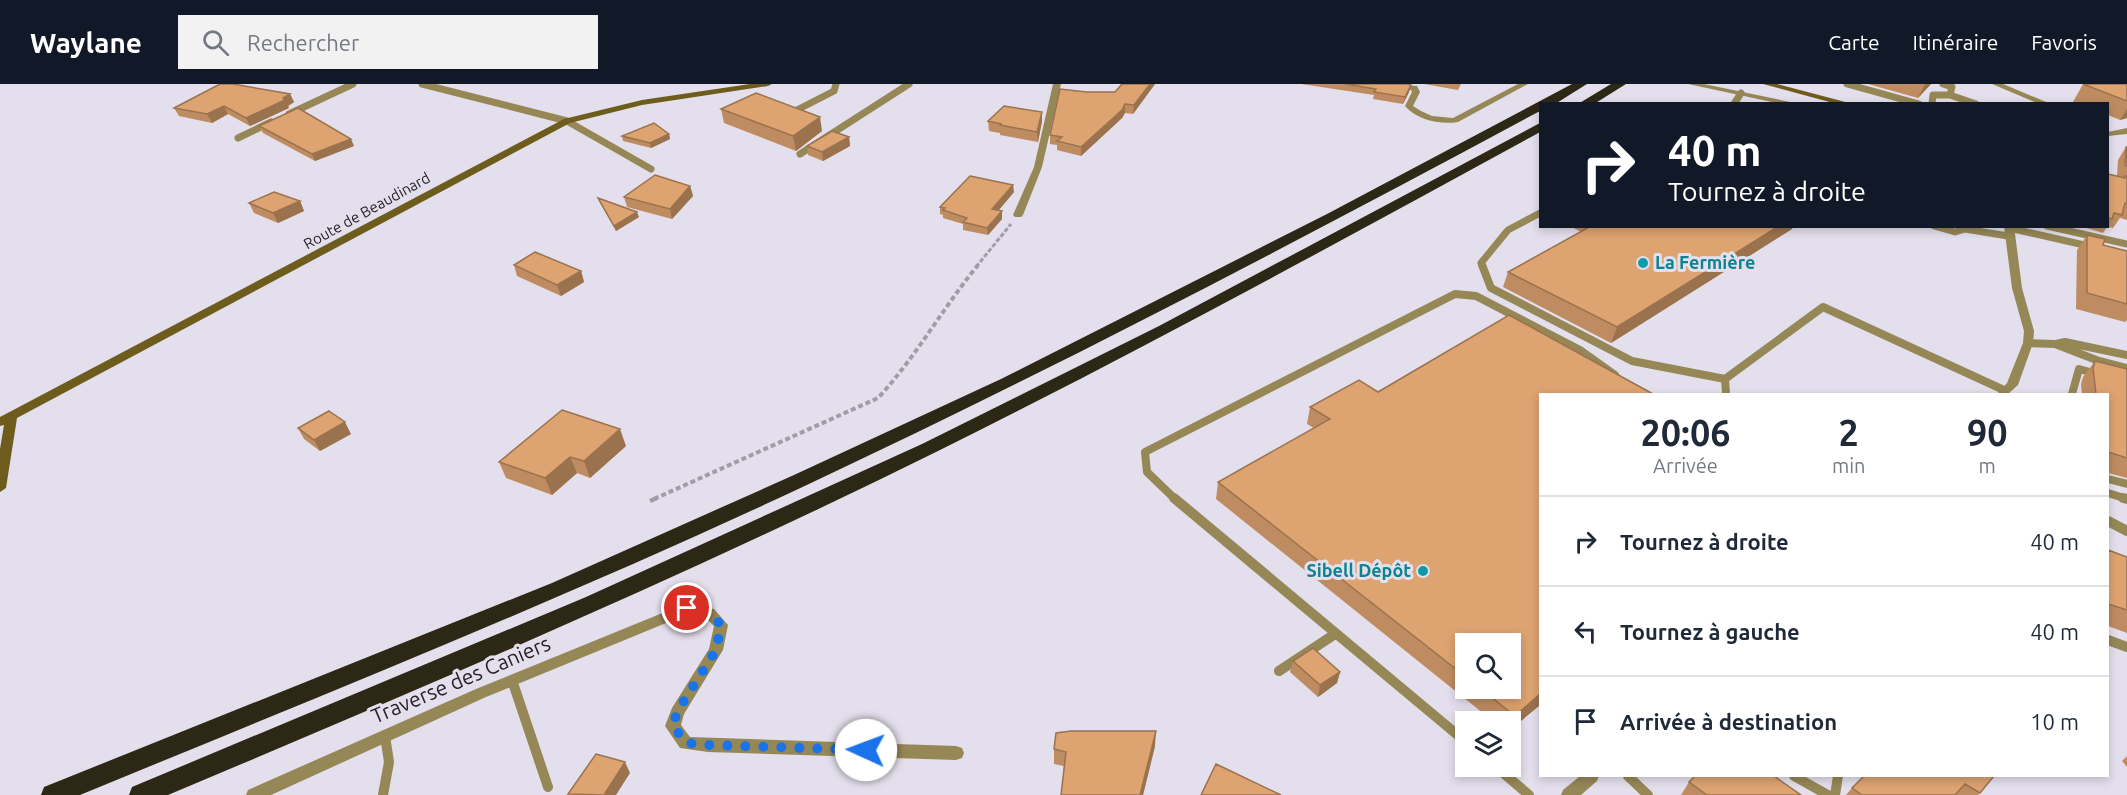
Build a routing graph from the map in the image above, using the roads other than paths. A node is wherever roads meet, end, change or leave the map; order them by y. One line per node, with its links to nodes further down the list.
1 (353, 84): 31 (lane)
2 (422, 84): 29 (lane)
3 (768, 84): 29 (street, Route de Beaudinard)
4 (836, 84): 28 (lane)
5 (909, 84): 32 (lane)
6 (1057, 84): 35 (street)
7 (1396, 84): 8 (street)
8 (1524, 84)
9 (1581, 84): 18 (highway)
10 (1620, 84): 19 (highway)
11 (1692, 84): 16 (street)
12 (1767, 84): 22 (street)
13 (1847, 84): 23 (lane)
14 (1943, 84): 17 (lane)
15 (1996, 84): 26 (street)
16 (1741, 93): 20 (lane); 21 (street)
17 (1950, 95): 24 (lane); 25 (lane)
18 (1549, 102)
19 (1588, 102)
20 (1735, 102)
21 (1786, 102)
22 (1841, 102)
23 (1912, 102)
24 (1932, 102)
25 (1970, 102)
26 (2042, 102)
27 (1539, 107): 74 (highway)
28 (791, 113)
29 (567, 121): 33 (lane); 52 (street, Route de Beaudinard)
30 (1539, 128): 75 (highway)
31 (238, 138)
32 (800, 154)
33 (651, 169)
34 (1539, 214): 48 (lane)
35 (1018, 215)
36 (1941, 228): 37 (lane)
37 (1965, 228): 39 (lane)
38 (2052, 228): 40 (lane)
39 (2008, 230): 41 (lane); 42 (street)
40 (2127, 244)
41 (2104, 250)
42 (2028, 343): 43 (lane); 50 (street)
43 (2055, 344): 44 (lane); 45 (lane)
44 (2127, 355)
45 (2127, 368)
46 (2108, 377): 51 (lane)
47 (1622, 379): 60 (lane)
48 (1725, 380): 49 (lane); 50 (lane)
49 (1726, 393)
50 (2004, 393)
51 (2072, 393)
52 (6, 420): 55 (street)
53 (2109, 479): 54 (lane)
54 (2127, 484)
55 (0, 488)
56 (2109, 494): 57 (lane)
57 (2127, 499)
58 (2109, 522): 59 (lane)
59 (2127, 531)
60 (1335, 634): 63 (lane); 65 (lane)
61 (2109, 640): 62 (lane)
62 (2127, 647)
63 (1279, 671)
64 (512, 680): 66 (street, Traverse des Caniers); 67 (street, Traverse des Caniers); 73 (lane)
65 (1455, 733)
66 (385, 736): 76 (street, Traverse des Caniers); 77 (lane)
67 (956, 753)
68 (1508, 777): 78 (lane)
69 (1589, 777): 79 (street)
70 (1629, 777): 80 (lane)
71 (1796, 777): 81 (lane)
72 (1838, 777): 82 (lane)
73 (548, 787)
74 (53, 795)
75 (141, 795)
76 (254, 795)
77 (382, 795)
78 (1529, 795)
79 (1569, 795)
80 (1648, 795)
81 (1828, 795)
82 (1835, 795)

